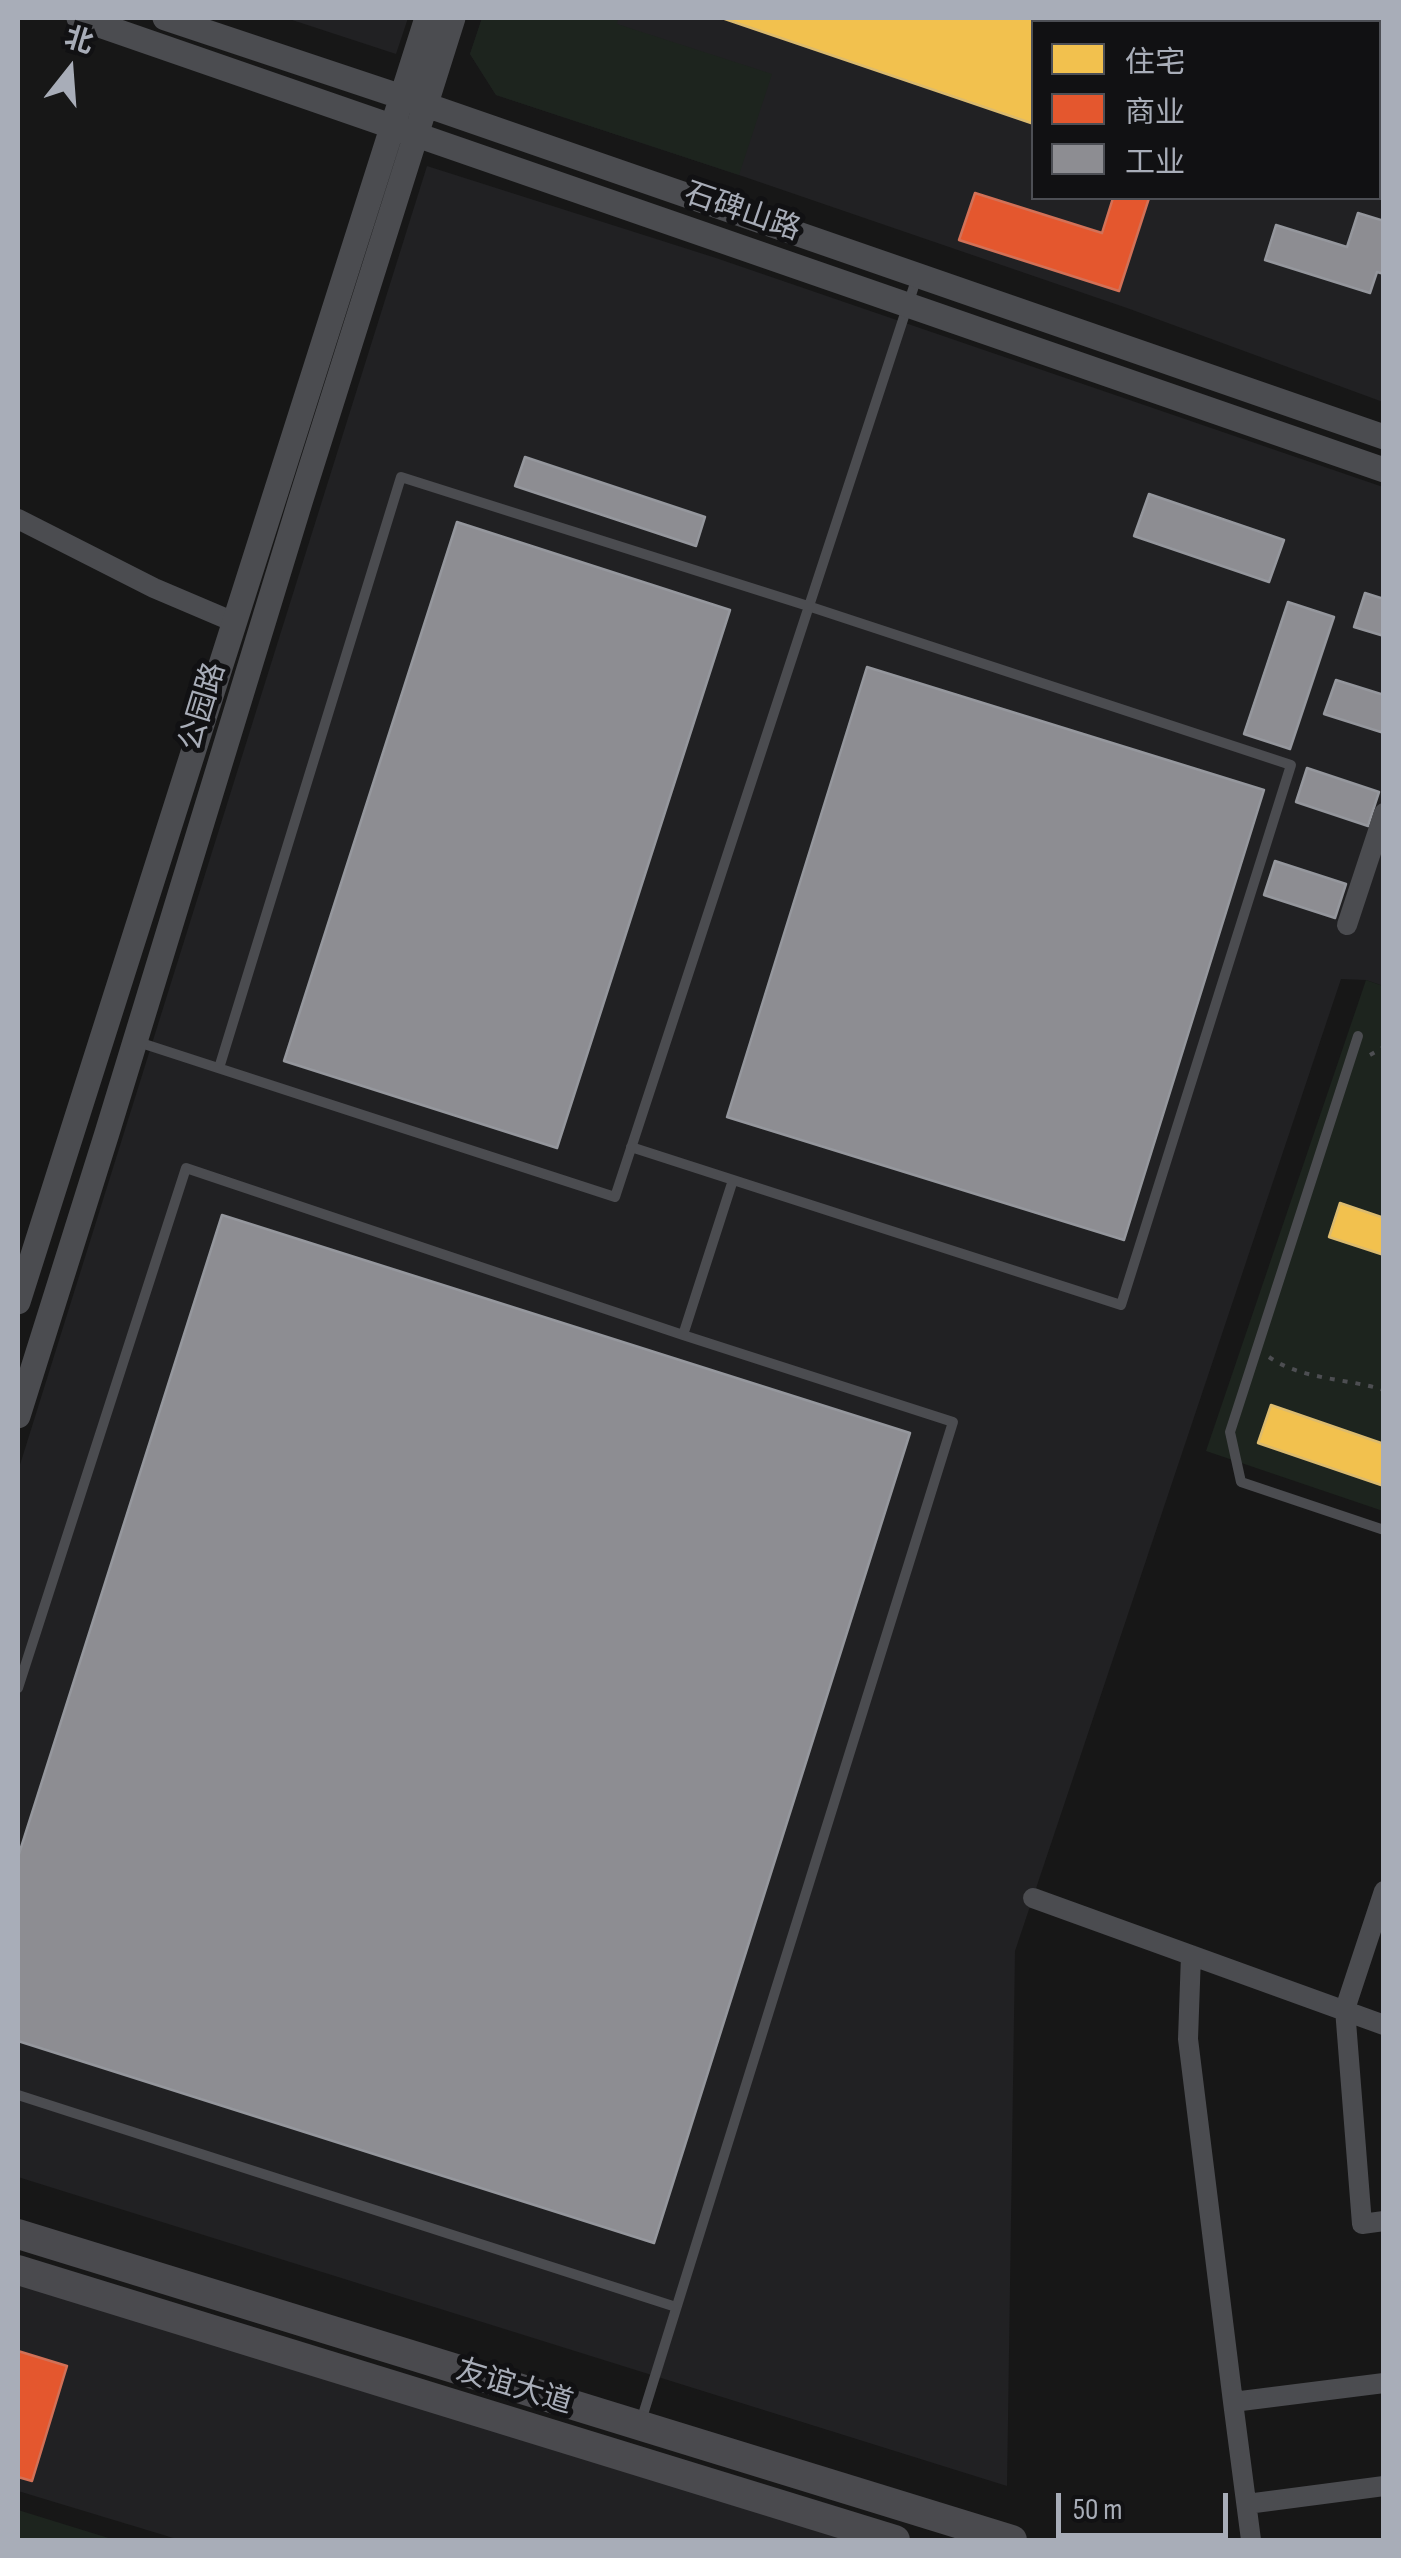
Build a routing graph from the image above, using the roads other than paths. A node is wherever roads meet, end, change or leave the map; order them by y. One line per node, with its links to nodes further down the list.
1 (79, 18): 6 (street, 石碑山路)
2 (165, 18): 5 (street)
3 (427, 18): 5 (street)
4 (453, 18): 5 (street)
5 (413, 102): 6 (street); 7 (street)
6 (405, 130): 8 (street, 石碑山路); 13 (street); 17 (street, 公园路)
7 (917, 276): 8 (lane); 9 (street)
8 (908, 305): 10 (street, 石碑山路); 12 (lane)
9 (1384, 437)
10 (1384, 470)
11 (18, 519): 13 (street)
12 (808, 606): 18 (lane); 19 (lane); 20 (lane)
13 (234, 622): 21 (street)
14 (1384, 814): 15 (street)
15 (1346, 925)
16 (1358, 1036): 24 (lane)
17 (135, 1041): 18 (lane); 23 (street, 公园路)
18 (219, 1068): 19 (lane)
19 (631, 1147): 20 (lane)
20 (733, 1180): 22 (lane)
21 (18, 1302)
22 (683, 1335): 25 (lane); 35 (lane)
23 (18, 1416)
24 (1384, 1530)
25 (18, 1688)
26 (1033, 1898): 28 (street)
27 (1382, 1899): 29 (street)
28 (1192, 1954): 29 (street); 37 (street)
29 (1345, 2009): 30 (street); 32 (street)
30 (1384, 2025)
31 (18, 2095): 35 (lane)
32 (1384, 2221)
33 (18, 2234): 38 (main road, 友谊大道)
34 (18, 2270): 41 (main road, 友谊大道)
35 (676, 2306): 38 (lane)
36 (1384, 2383): 37 (street)
37 (1232, 2402): 40 (street)
38 (639, 2426): 42 (main road, 友谊大道)
39 (1384, 2486): 40 (street)
40 (1247, 2504): 43 (street)
41 (896, 2540)
42 (1012, 2540)
43 (1251, 2540)

